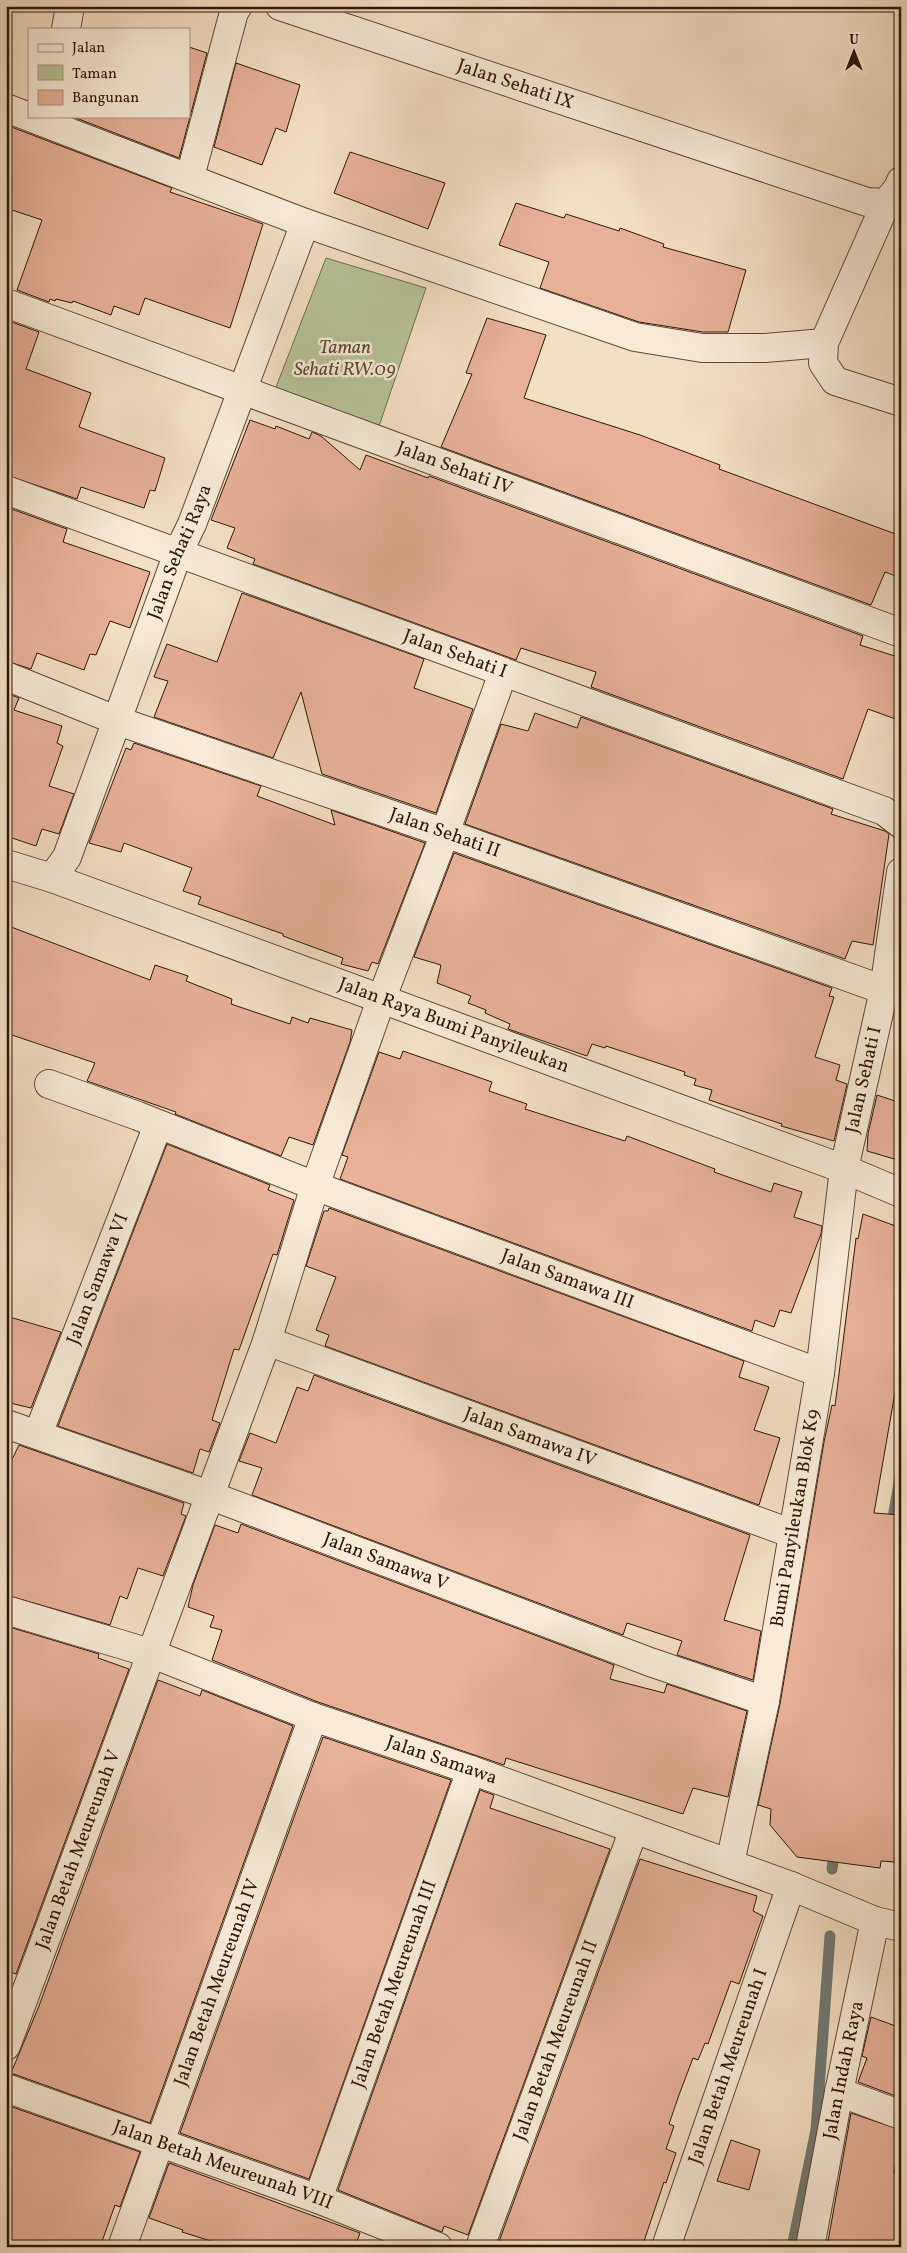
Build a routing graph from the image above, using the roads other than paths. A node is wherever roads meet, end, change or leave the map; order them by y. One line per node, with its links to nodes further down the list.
1 (70, 6): 4 (street)
2 (238, 6): 8 (street)
3 (280, 6): 9 (street, Jalan Sehati IX)
4 (66, 28)
5 (6, 108): 6 (street)
6 (28, 114)
7 (48, 120): 8 (street)
8 (190, 178): 10 (street)
9 (893, 192): 12 (street)
10 (305, 224): 12 (street); 13 (street, Jalan Sehati Raya)
11 (6, 303): 13 (street, Jalan Sehati IV)
12 (824, 343): 14 (street)
13 (242, 390): 16 (street, Jalan Sehati Raya); 17 (street, Jalan Sehati IV)
14 (901, 402)
15 (6, 490): 16 (street, Jalan Sehati I)
16 (178, 554): 18 (street, Jalan Sehati I); 20 (street, Jalan Sehati Raya)
17 (901, 633)
18 (502, 673): 21 (street, Jalan Sehati I); 22 (street, Jalan Betah Meureunah V)
19 (6, 676): 20 (street, Jalan Sehati II)
20 (118, 721): 22 (street, Jalan Sehati II); 25 (street, Jalan Sehati Raya)
21 (901, 824)
22 (445, 833): 26 (street, Jalan Sehati II); 27 (street, Jalan Betah Meureunah V)
23 (6, 864): 25 (street, Jalan Raya Bumi Panyileukan)
24 (901, 872): 26 (street, Jalan Sehati I)
25 (52, 878): 27 (street, Jalan Raya Bumi Panyileukan)
26 (884, 990): 30 (street, Jalan Sehati I)
27 (381, 1000): 30 (street, Jalan Raya Bumi Panyileukan); 31 (street, Jalan Betah Meureunah V)
28 (49, 1084): 29 (street)
29 (148, 1121): 31 (street); 36 (street, Jalan Samawa VI)
30 (844, 1169): 32 (street, Jalan Raya Bumi Panyileukan); 34 (street, Bumi Panyileukan Blok K9)
31 (315, 1186): 33 (street, Jalan Betah Meureunah V); 34 (street, Jalan Samawa III)
32 (901, 1193)
33 (266, 1342): 37 (street, Jalan Betah Meureunah V); 38 (street, Jalan Samawa IV)
34 (820, 1372): 38 (street, Bumi Panyileukan Blok K9)
35 (6, 1424): 36 (street, Jalan Samawa V)
36 (38, 1434): 37 (street, Jalan Samawa V)
37 (209, 1495): 40 (street, Jalan Betah Meureunah V); 41 (street, Jalan Samawa V)
38 (793, 1534): 41 (street, Bumi Panyileukan Blok K9)
39 (6, 1610): 40 (street, Jalan Samawa)
40 (150, 1653): 42 (street, Jalan Samawa); 48 (street, Jalan Betah Meureunah V)
41 (765, 1701): 45 (street, Bumi Panyileukan Blok K9)
42 (312, 1717): 43 (street, Jalan Samawa); 52 (street, Jalan Betah Meureunah IV)
43 (472, 1770): 44 (street, Jalan Samawa); 53 (street, Jalan Betah Meureunah III)
44 (633, 1832): 45 (street, Jalan Samawa); 56 (street, Jalan Betah Meureunah II)
45 (730, 1864): 46 (street, Jalan Samawa)
46 (802, 1890): 47 (street, Jalan Samawa); 57 (street, Jalan Betah Meureunah I)
47 (888, 1924): 50 (street, Jalan Indah Raya)
48 (6, 2046)
49 (6, 2088): 52 (street, Jalan Betah Meureunah VIII)
50 (839, 2092): 51 (street); 58 (street, Jalan Indah Raya)
51 (901, 2115)
52 (160, 2142): 53 (street, Jalan Betah Meureunah VIII); 54 (street, Jalan Betah Meureunah IV)
53 (318, 2199): 55 (street, Jalan Betah Meureunah VIII)
54 (122, 2247)
55 (438, 2247)
56 (480, 2247)
57 (666, 2247)
58 (810, 2247)

